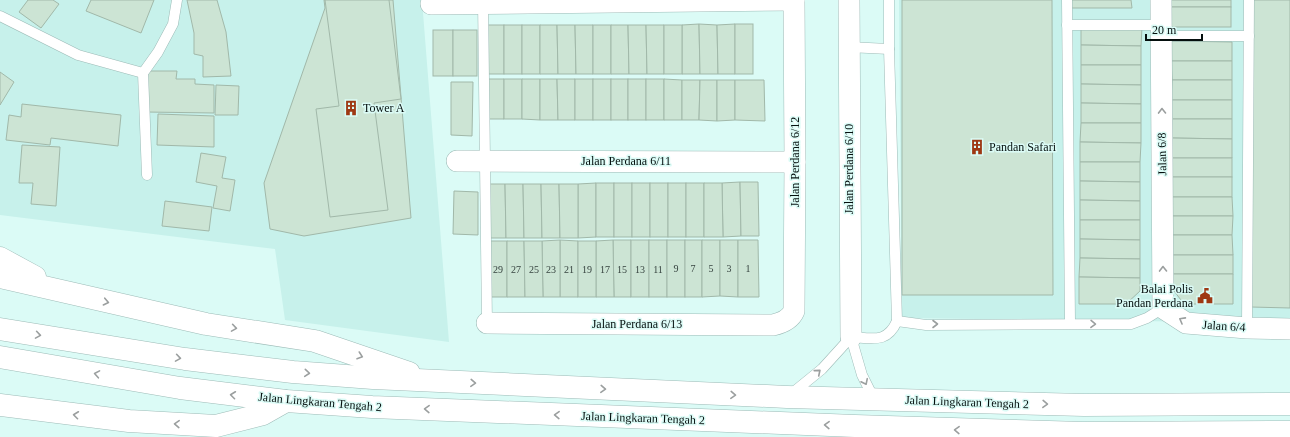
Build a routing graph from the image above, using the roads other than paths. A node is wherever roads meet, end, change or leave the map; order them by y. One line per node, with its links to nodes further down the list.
1 (177, 0): 16 (lane)
2 (794, 0): 8 (street); 19 (street, Jalan Perdana 6/12)
3 (849, 0): 14 (street, Jalan Perdana 6/10)
4 (889, 0): 15 (lane)
5 (1067, 0): 11 (lane)
6 (1161, 0): 12 (street, Jalan 6/8)
7 (1249, 0): 13 (lane)
8 (483, 2): 9 (street); 18 (lane)
9 (431, 4)
10 (0, 16): 16 (lane)
11 (1067, 25): 12 (lane); 28 (lane)
12 (1161, 31): 13 (lane); 24 (street, Jalan 6/8, one-way to 12)
13 (1249, 36): 29 (lane)
14 (848, 47): 15 (lane); 32 (street, Jalan Perdana 6/10)
15 (889, 49): 26 (lane)
16 (143, 73): 20 (lane)
17 (457, 161): 18 (street, Jalan Perdana 6/11)
18 (485, 161): 19 (street, Jalan Perdana 6/11); 27 (lane)
19 (795, 162): 25 (street, Jalan Perdana 6/12)
20 (147, 175)
21 (0, 258): 23 (highway)
22 (0, 276): 23 (highway)
23 (68, 294): 34 (highway, one-way to 34)
24 (1164, 308): 28 (lane, one-way to 24); 29 (street, Jalan 6/4, one-way to 24)
25 (786, 320): 27 (street, Jalan Perdana 6/13)
26 (897, 321): 28 (lane, one-way to 28); 32 (lane)
27 (487, 323)
28 (1070, 324)
29 (1247, 328): 30 (street, Jalan 6/4)
30 (1290, 328)
31 (0, 329): 34 (highway, Jalan Lingkaran Tengah 2, one-way to 34)
32 (851, 337): 35 (lane, one-way to 32); 36 (lane, one-way to 36)
33 (0, 357): 37 (highway, Jalan Lingkaran Tengah 2, one-way to 33)
34 (434, 381): 35 (highway, Jalan Lingkaran Tengah 2, one-way to 35)
35 (788, 397): 36 (highway, Jalan Lingkaran Tengah 2)
36 (874, 399): 38 (highway, Jalan Lingkaran Tengah 2, one-way to 38)
37 (286, 401): 39 (highway, one-way to 39); 40 (highway, Jalan Lingkaran Tengah 2, one-way to 37)
38 (1290, 404)
39 (0, 405)
40 (1290, 432)

